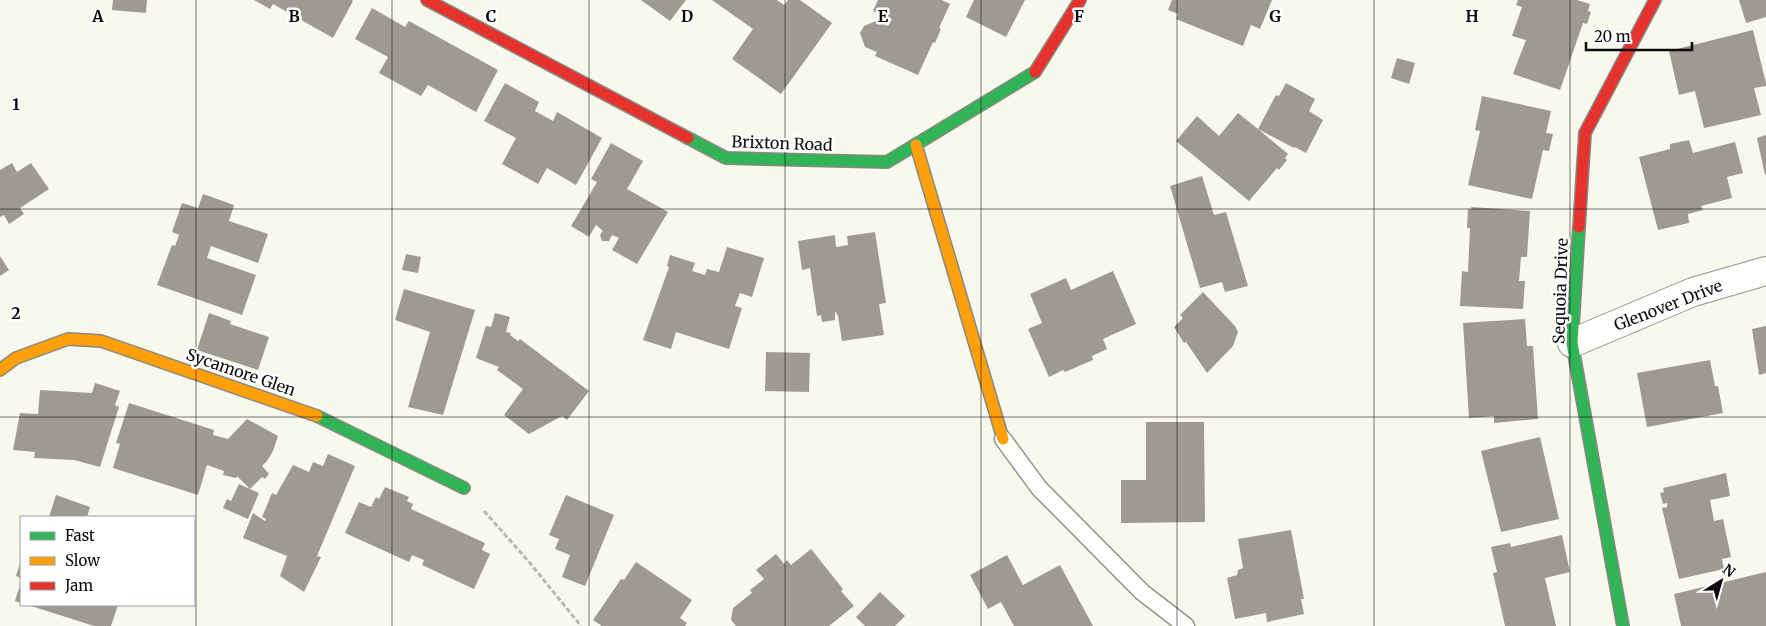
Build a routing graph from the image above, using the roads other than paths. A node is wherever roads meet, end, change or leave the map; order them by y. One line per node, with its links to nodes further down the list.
1 (427, 0): 4 (street, Brixton Road)
2 (1080, 0): 4 (street, Brixton Road)
3 (1654, 0): 6 (street, Sequoia Drive)
4 (916, 144): 8 (street)
5 (1766, 271): 6 (street, Glenover Drive)
6 (1572, 342): 11 (street, Sequoia Drive)
7 (0, 370): 9 (street, Sycamore Glen)
8 (1003, 439): 10 (lane)
9 (464, 488)
10 (1186, 626)
11 (1623, 626)

